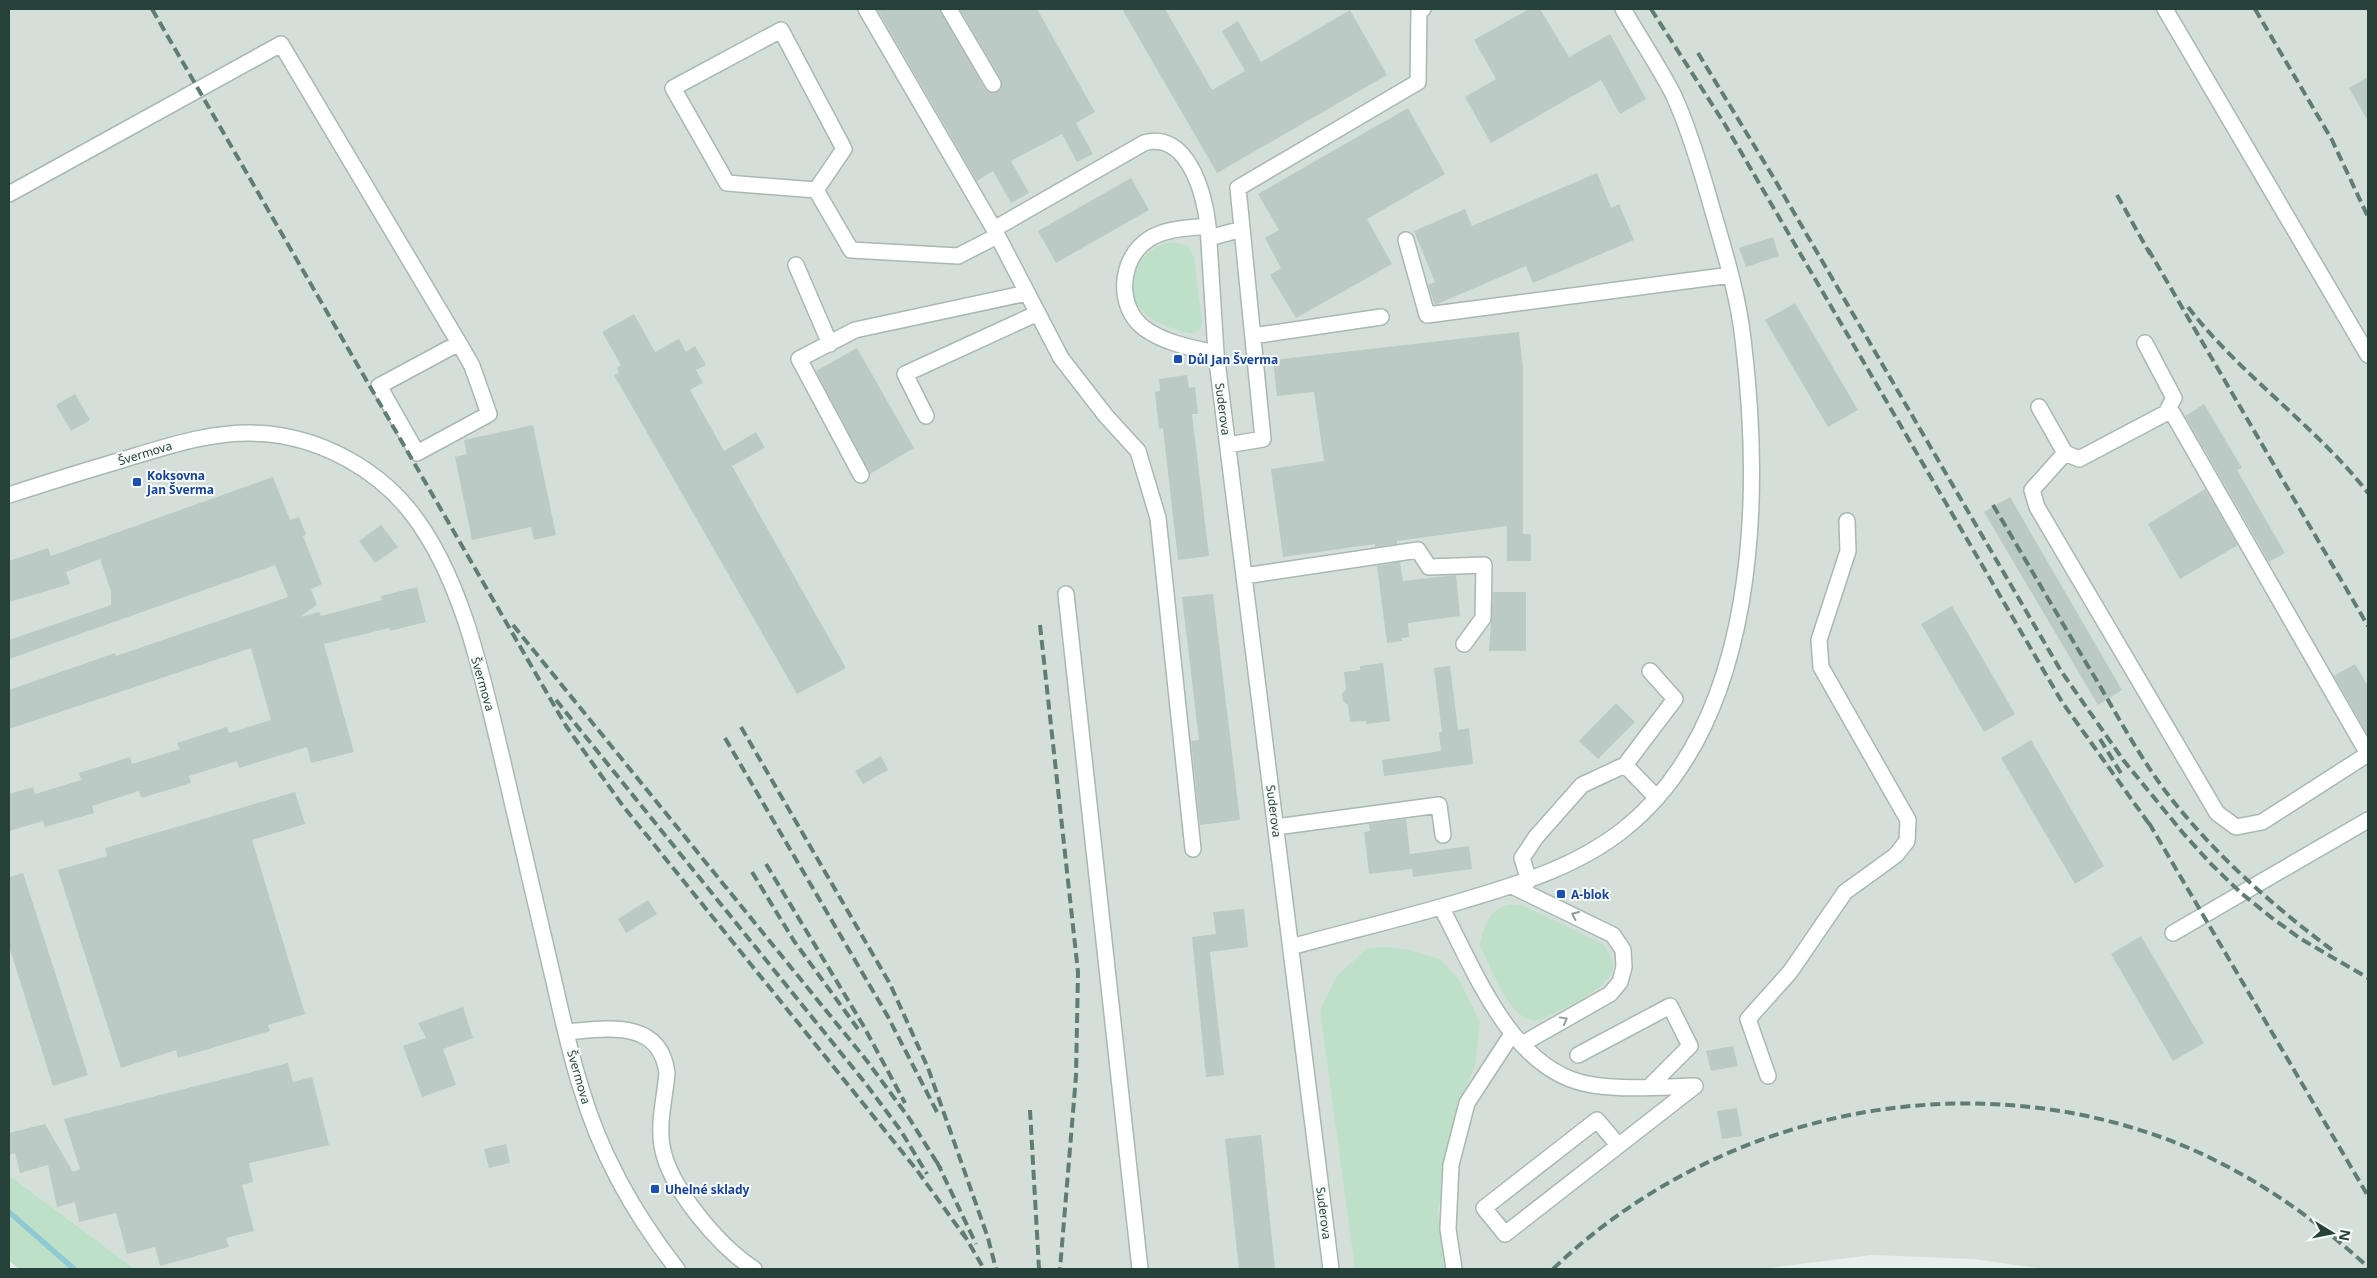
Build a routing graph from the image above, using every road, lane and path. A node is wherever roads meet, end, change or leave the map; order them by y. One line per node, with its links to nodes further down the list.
1 (866, 9): 11 (street)
2 (950, 9): 6 (street)
3 (1423, 9): 9 (street)
4 (1623, 9): 14 (street)
5 (2165, 9): 23 (street)
6 (994, 84)
7 (816, 190): 7 (street); 11 (street)
8 (9, 194): 19 (street)
9 (1242, 229): 10 (street); 18 (street)
10 (1209, 232): 11 (street, Suderova); 22 (street, Suderova); 22 (street)
11 (995, 233): 15 (street)
12 (1406, 240): 14 (street)
13 (796, 265): 21 (street)
14 (1731, 275): 37 (street)
15 (1027, 293): 16 (street); 21 (street)
16 (1038, 313): 26 (street); 41 (street)
17 (1381, 317): 18 (street)
18 (1253, 336): 27 (street)
19 (458, 343): 19 (street)
20 (2145, 343): 25 (street)
21 (830, 344): 29 (street)
22 (1216, 353): 27 (street, Suderova)
23 (2368, 355)
24 (2039, 407): 28 (street)
25 (2169, 407): 28 (street); 28 (street)
26 (926, 416)
27 (1228, 445): 32 (street, Suderova)
28 (2065, 454)
29 (861, 475)
30 (9, 495): 47 (street, Švermova)
31 (1847, 521): 50 (street)
32 (1244, 576): 34 (street); 39 (street, Suderova)
33 (1066, 594): 55 (street)
34 (1464, 644)
35 (1650, 671): 36 (street)
36 (1625, 765): 37 (street); 42 (street)
37 (1656, 798): 42 (street)
38 (2368, 820): 45 (street)
39 (1276, 827): 40 (street); 46 (street, Suderova)
40 (1443, 835)
41 (1193, 849)
42 (1529, 881): 43 (street)
43 (1512, 886): 44 (street); 48 (street, one-way to 43)
44 (1441, 907): 46 (street); 48 (street)
45 (2173, 933)
46 (1291, 946): 56 (street, Suderova)
47 (566, 1032): 53 (street, Švermova); 54 (street)
48 (1517, 1039): 51 (street); 57 (street)
49 (1578, 1055): 51 (street)
50 (1768, 1076)
51 (1649, 1087): 52 (street)
52 (1618, 1145): 52 (street)
53 (677, 1269)
54 (754, 1269)
55 (1140, 1269)
56 (1331, 1269)
57 (1454, 1269)

